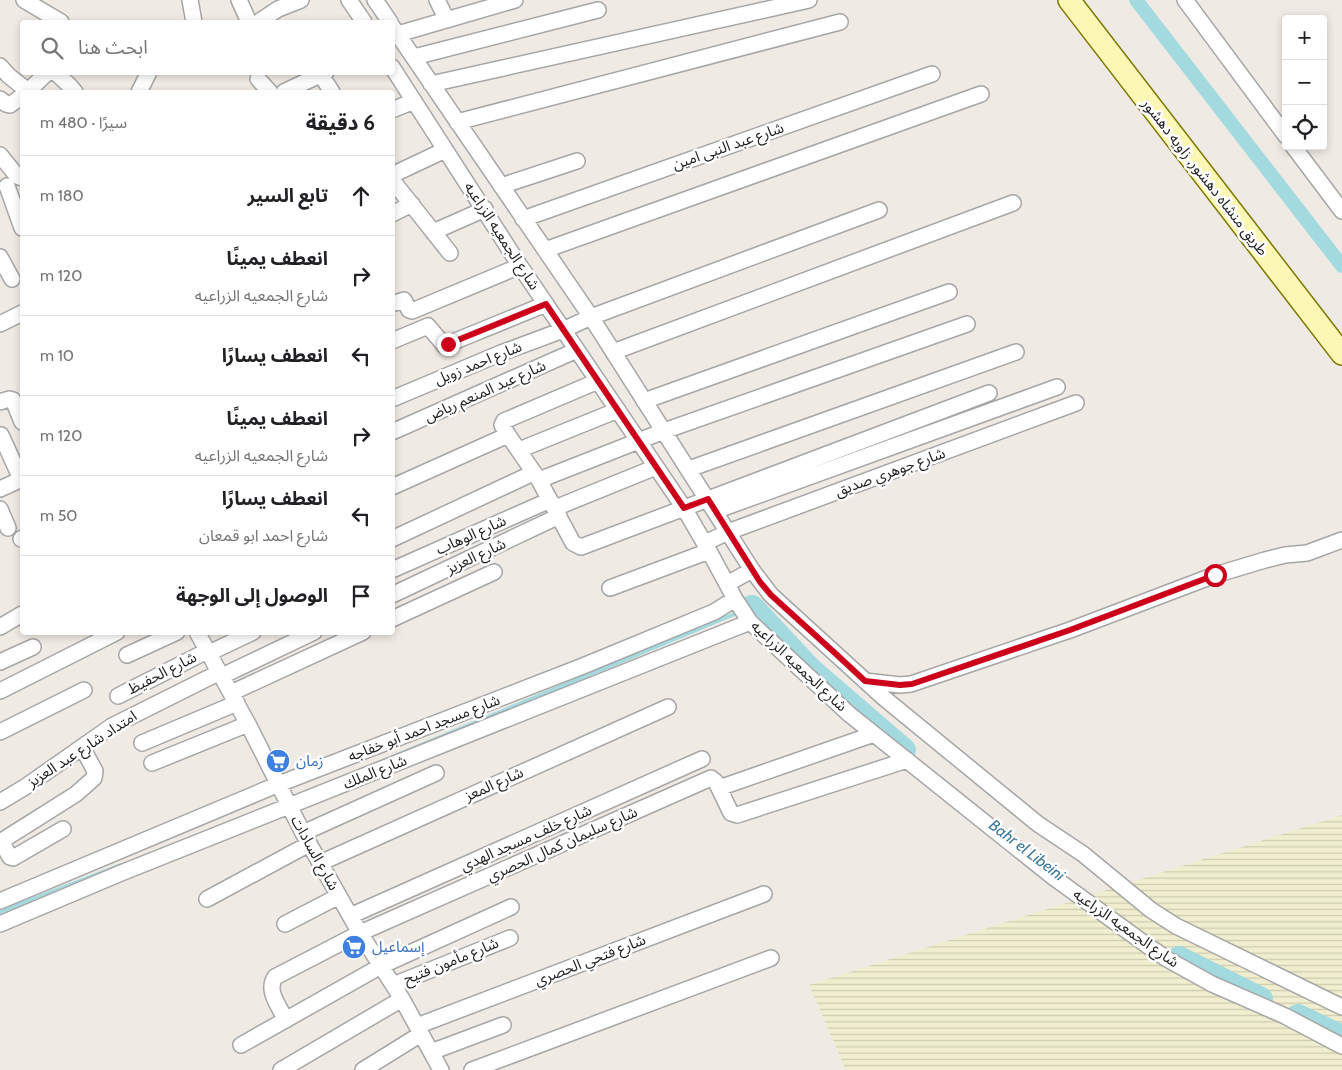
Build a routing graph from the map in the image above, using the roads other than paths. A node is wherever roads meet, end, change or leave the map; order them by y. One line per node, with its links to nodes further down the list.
1 (24, 0): 14 (street)
2 (190, 0): 15 (street)
3 (239, 0): 16 (street)
4 (302, 0): 17 (street)
5 (349, 0): 18 (street)
6 (375, 0): 19 (street, شارع الجمعيه الزراعيه)
7 (436, 0): 20 (street)
8 (514, 0): 12 (street)
9 (809, 0): 33 (street)
10 (1068, 0): 82 (street, طريق منشاه دهشور, زاويه دهشور)
11 (1185, 0): 47 (street)
12 (480, 4): 20 (street)
13 (598, 10): 24 (street)
14 (58, 20)
15 (194, 20)
16 (255, 20)
17 (260, 20)
18 (363, 20)
19 (389, 20)
20 (447, 20): 22 (street)
21 (840, 22): 46 (street)
22 (395, 28)
23 (395, 29): 24 (street, شارع الجمعيه الزراعيه)
24 (414, 57): 33 (street, شارع الجمعيه الزراعيه)
25 (0, 66): 34 (street)
26 (395, 72): 44 (street, شارع الجمعيه الزراعيه)
27 (932, 74): 63 (street, شارع عبد النبى امين)
28 (45, 75): 35 (street)
29 (57, 75): 36 (street)
30 (148, 75): 37 (street)
31 (317, 75): 39 (street); 40 (street)
32 (258, 79): 38 (street)
33 (431, 84): 46 (street, شارع الجمعيه الزراعيه)
34 (23, 90)
35 (29, 90)
36 (73, 90)
37 (140, 90)
38 (268, 90)
39 (288, 90)
40 (330, 90)
41 (981, 94): 65 (street)
42 (20, 98): 43 (street)
43 (0, 99)
44 (414, 101): 45 (street); 48 (street, شارع الجمعيه الزراعيه)
45 (395, 109)
46 (457, 122): 55 (street, شارع الجمعيه الزراعيه)
47 (1282, 131)
48 (446, 150): 52 (street); 58 (street, شارع الجمعيه الزراعيه)
49 (1296, 150): 60 (street)
50 (0, 155): 53 (street)
51 (577, 162): 55 (street)
52 (395, 174)
53 (12, 183): 62 (street)
54 (395, 184): 57 (street)
55 (501, 186): 63 (street, شارع الجمعيه الزراعيه)
56 (1013, 203): 80 (street)
57 (412, 204): 61 (street); 64 (street)
58 (485, 209): 64 (street); 68 (street, شارع الجمعيه الزراعيه)
59 (879, 210): 74 (street, شارع احمد زويل)
60 (1342, 211)
61 (395, 212)
62 (20, 219)
63 (523, 219): 65 (street, شارع الجمعيه الزراعيه)
64 (433, 232): 66 (street)
65 (545, 250): 74 (street, شارع الجمعيه الزراعيه)
66 (450, 253)
67 (0, 257): 69 (street)
68 (520, 266): 71 (street); 72 (street, شارع الجمعيه الزراعيه)
69 (12, 279)
70 (948, 292): 87 (street)
71 (395, 303)
72 (546, 304): 77 (street, شارع الجمعيه الزراعيه); 78 (street)
73 (20, 314): 75 (street)
74 (591, 318): 77 (street, شارع احمد زويل); 80 (street, شارع الجمعيه الزراعيه)
75 (0, 324)
76 (967, 324): 93 (street)
77 (564, 330): 79 (street, شارع الجمعيه الزراعيه); 86 (street, شارع احمد زويل)
78 (395, 340)
79 (577, 350): 83 (street, شارع الجمعيه الزراعيه); 92 (street, شارع عبد المنعم رياض)
80 (613, 352): 87 (street, شارع الجمعيه الزراعيه)
81 (1016, 352): 99 (street)
82 (1342, 354)
83 (598, 381): 90 (street, شارع الجمعيه الزراعيه); 95 (street)
84 (1057, 387): 105 (street)
85 (989, 393): 105 (street)
86 (395, 398)
87 (644, 401): 93 (street, شارع الجمعيه الزراعيه)
88 (0, 402): 91 (street)
89 (1076, 403): 110 (street, شارع جوهري صديق)
90 (618, 410): 96 (street, شارع الجمعيه الزراعيه); 97 (street)
91 (20, 417)
92 (395, 431)
93 (664, 431): 96 (street); 99 (street, شارع الجمعيه الزراعيه)
94 (1, 435): 100 (street)
95 (508, 435): 97 (street); 103 (street)
96 (639, 440): 98 (street, شارع الجمعيه الزراعيه); 101 (street)
97 (519, 450): 101 (street)
98 (656, 467): 107 (street, شارع العزيز); 108 (street, شارع الجمعيه الزراعيه)
99 (688, 469): 105 (street, شارع الجمعيه الزراعيه)
100 (20, 475)
101 (536, 477): 107 (street); 111 (street)
102 (20, 480): 104 (street)
103 (395, 486)
104 (0, 489)
105 (711, 505): 108 (street); 110 (street, شارع الجمعيه الزراعيه)
106 (0, 508): 109 (street)
107 (555, 508): 108 (street); 114 (street, شارع الوهاب); 119 (street, شارع العزيز)
108 (684, 508): 113 (street, شارع الجمعيه الزراعيه)
109 (8, 528)
110 (728, 532): 113 (street, شارع جوهري صديق); 115 (street, شارع الجمعيه الزراعيه)
111 (395, 537)
112 (1342, 540): 136 (street)
113 (707, 547): 117 (street, شارع الجمعيه الزراعيه); 118 (street, شارع جوهري صديق)
114 (395, 569)
115 (752, 570): 117 (street); 136 (street, شارع الجمعيه الزراعيه)
116 (494, 572): 122 (street)
117 (727, 584): 120 (street, شارع الجمعيه الزراعيه)
118 (610, 588)
119 (395, 593)
120 (735, 599): 123 (street, شارع الجمعيه الزراعيه); 151 (street, شارع مسجد احمد أبو خفاجه)
121 (20, 615): 124 (street)
122 (395, 618)
123 (750, 622): 144 (street, شارع الجمعيه الزراعيه); 154 (street, شارع الملك)
124 (0, 627)
125 (111, 635): 138 (street)
126 (171, 635): 133 (street)
127 (199, 635): 132 (street, شارع السادات)
128 (246, 635): 132 (street)
129 (307, 635): 135 (street)
130 (357, 635): 140 (street)
131 (33, 647): 134 (street)
132 (208, 652): 135 (street, شارع السادات); 139 (street, شارع الحفيظ)
133 (128, 655)
134 (0, 662)
135 (221, 674): 140 (street, شارع السادات); 146 (street, امتداد شارع عبد العزيز)
136 (865, 681): 173 (street, شارع الجمعيه الزراعيه)
137 (84, 690): 143 (street)
138 (0, 691)
139 (118, 696)
140 (234, 698): 142 (street, شارع السادات); 145 (street)
141 (668, 707): 158 (street, شارع المعز)
142 (248, 724): 149 (street); 151 (street, شارع السادات)
143 (0, 732)
144 (874, 734): 148 (street, شارع الجمعيه الزراعيه); 152 (street)
145 (142, 743)
146 (82, 747): 153 (street, امتداد شارع عبد العزيز); 157 (street)
147 (702, 759): 164 (street, شارع خلف مسجد الهدي)
148 (907, 760): 152 (street); 178 (street, شارع الجمعيه الزراعيه)
149 (152, 763)
150 (436, 773): 156 (street)
151 (280, 786): 154 (street, شارع السادات); 162 (street, شارع مسجد احمد أبو خفاجه)
152 (719, 788): 167 (street, شارع سليمان كمال الحصري)
153 (0, 802)
154 (288, 805): 156 (street, شارع السادات); 165 (street, شارع الملك)
155 (63, 829): 157 (street)
156 (306, 838): 158 (street, شارع السادات); 161 (street)
157 (1, 842)
158 (320, 863): 160 (street, شارع السادات)
159 (764, 894): 176 (street, شارع فتحي الحصري)
160 (339, 896): 164 (street, شارع السادات); 166 (street)
161 (207, 899)
162 (0, 901)
163 (511, 907): 170 (street)
164 (350, 916): 167 (street, شارع السادات)
165 (0, 924)
166 (285, 924)
167 (360, 933): 170 (street, شارع السادات); 174 (street)
168 (510, 938): 171 (street, شارع مأمون فتيح)
169 (771, 958): 183 (street)
170 (381, 966): 171 (street, شارع السادات); 174 (street)
171 (393, 985): 172 (street, شارع السادات)
172 (402, 999): 176 (street, شارع السادات); 180 (street)
173 (1342, 1007)
174 (286, 1020): 177 (street)
175 (503, 1025): 179 (street)
176 (419, 1030): 179 (street, شارع السادات); 181 (street, شارع فتحي الحصري)
177 (241, 1045)
178 (1342, 1046)
179 (431, 1052): 182 (street, شارع السادات)
180 (281, 1070)
181 (364, 1070)
182 (441, 1070)
183 (472, 1070)

